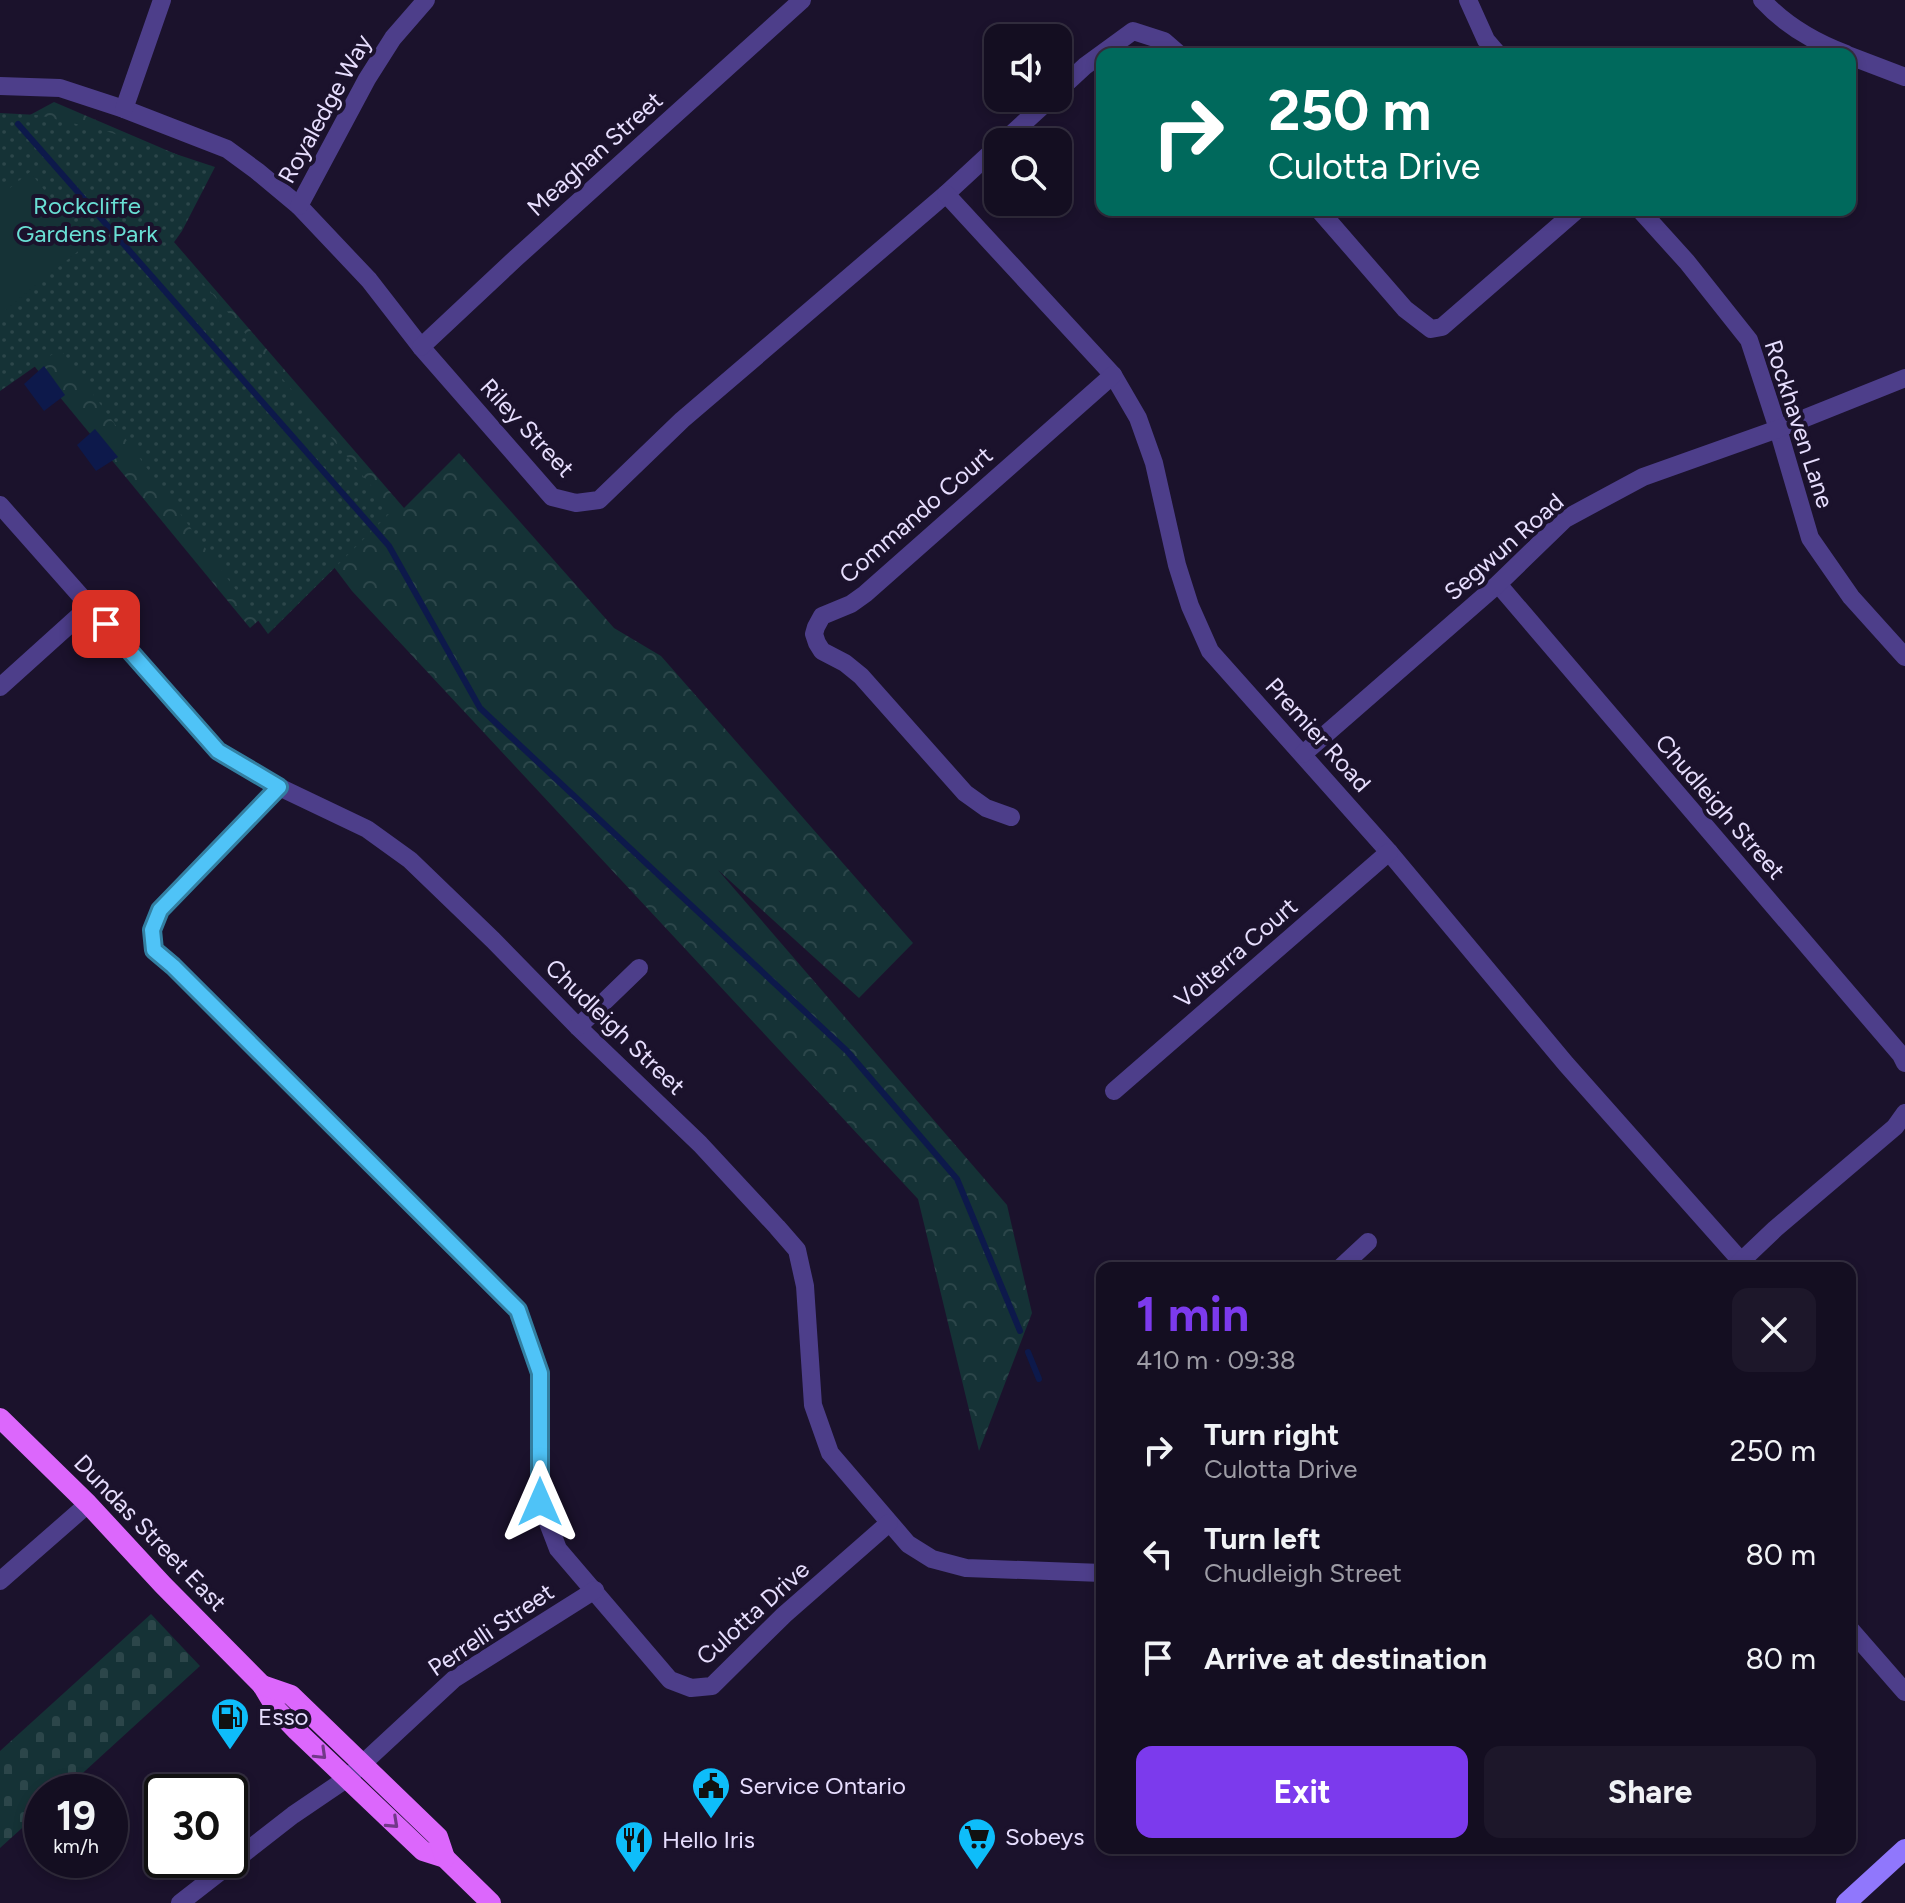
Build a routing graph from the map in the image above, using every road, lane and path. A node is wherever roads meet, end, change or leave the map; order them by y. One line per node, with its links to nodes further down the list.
1 (162, 0): 15 (street)
2 (426, 0): 20 (street, Royaledge Way)
3 (802, 0): 24 (street, Meaghan Street)
4 (1468, 0): 8 (street)
5 (1762, 0): 9 (street)
6 (1110, 48): 7 (street)
7 (1172, 48)
8 (1493, 48)
9 (1833, 48)
10 (1096, 58): 13 (street)
11 (1856, 58): 12 (street)
12 (1905, 77)
13 (1072, 78)
14 (0, 86): 15 (street, Riley Street)
15 (124, 109): 20 (street, Riley Street)
16 (1036, 112): 17 (street)
17 (1018, 128)
18 (984, 159): 19 (street, Riley Street)
19 (946, 194): 24 (street, Riley Street); 25 (street, Premier Road)
20 (299, 206): 24 (street, Riley Street)
21 (1324, 216): 22 (street)
22 (1570, 216)
23 (1645, 216): 27 (street, Rockhaven Lane)
24 (421, 347)
25 (1113, 375): 33 (street, Premier Road); 35 (street, Commando Court)
26 (1905, 378): 27 (street, Segwun Road)
27 (1778, 429): 29 (street, Segwun Road); 31 (street, Rockhaven Lane)
28 (0, 505): 30 (street, Chudleigh Street)
29 (1498, 584): 33 (street, Segwun Road); 39 (street, Chudleigh Street)
30 (90, 606): 32 (street); 34 (street, Chudleigh Street)
31 (1905, 657)
32 (0, 687)
33 (1303, 754): 36 (street, Premier Road)
34 (279, 787): 38 (street, Chudleigh Street); 51 (street, Culotta Drive)
35 (1011, 817)
36 (1389, 852): 40 (street, Volterra Court); 44 (street, Premier Road)
37 (639, 968): 38 (street)
38 (578, 1027): 48 (street, Chudleigh Street)
39 (1905, 1063)
40 (1114, 1091)
41 (1905, 1113): 45 (street)
42 (1368, 1242): 43 (street)
43 (1346, 1262)
44 (1735, 1262)
45 (1741, 1262)
46 (0, 1418): 47 (main road, Dundas Street East)
47 (88, 1504): 50 (street); 53 (main road, Dundas Street East)
48 (889, 1523): 49 (street, Chudleigh Street); 51 (street, Culotta Drive)
49 (1096, 1573)
50 (0, 1581)
51 (595, 1590): 55 (street, Perrelli Street)
52 (1856, 1636): 54 (street)
53 (262, 1685): 55 (main road, Dundas Street East); 56 (main road, Dundas Street East, one-way to 56)
54 (1905, 1692)
55 (363, 1764): 56 (street, Perrelli Street); 58 (main road, Dundas Street East)
56 (346, 1779): 58 (main road, Dundas Street East, one-way to 58); 59 (street, Perrelli Street)
57 (1905, 1849): 61 (main road)
58 (445, 1858): 60 (main road, Dundas Street East)
59 (180, 1903)
60 (491, 1903)
61 (1846, 1903)

